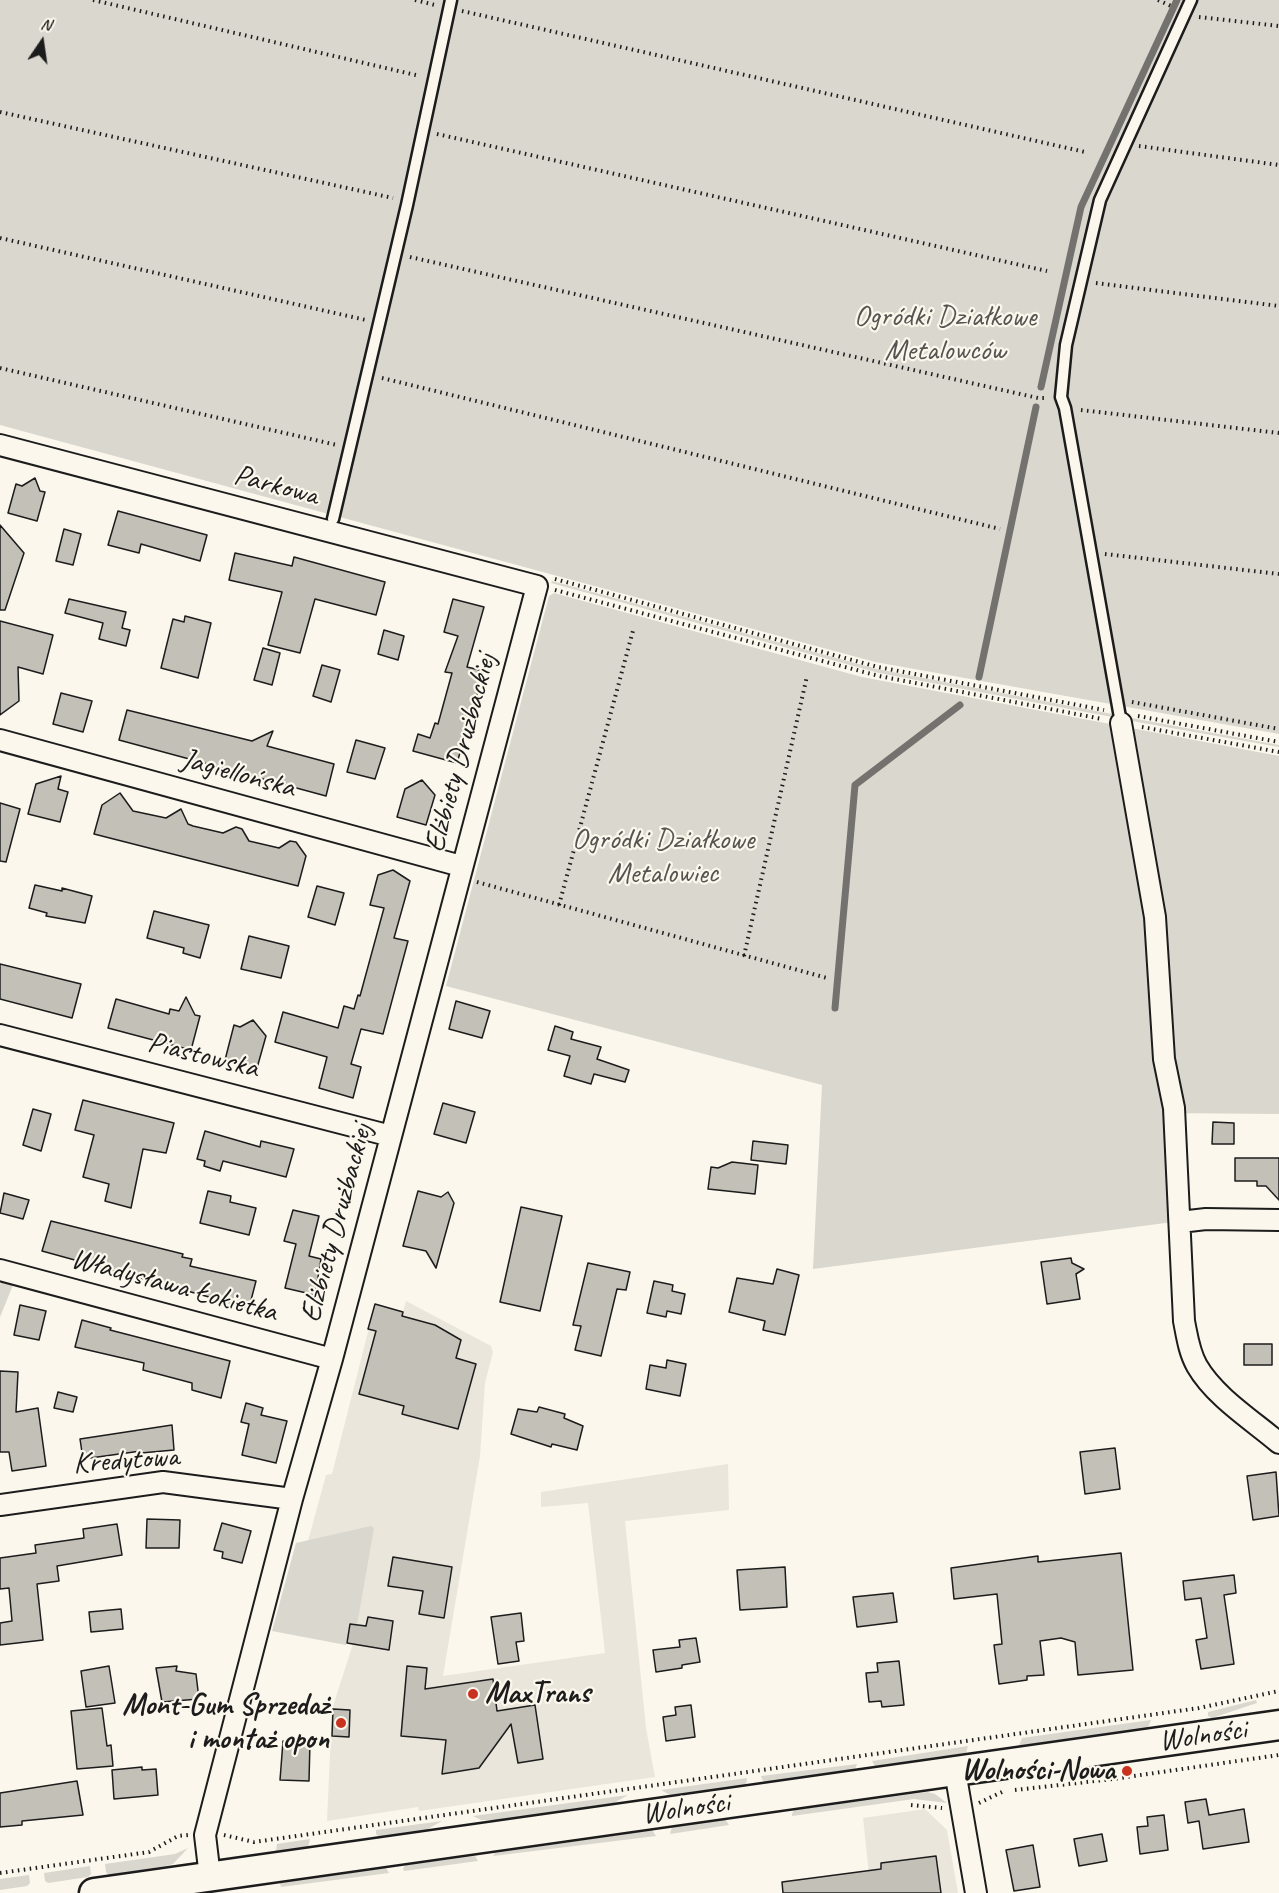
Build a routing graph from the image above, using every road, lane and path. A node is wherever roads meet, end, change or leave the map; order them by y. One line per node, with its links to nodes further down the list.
1 (93, 0): 6 (path)
2 (1191, 0): 4 (lane)
3 (450, 4): 6 (lane); 10 (path)
4 (1184, 15): 5 (path); 9 (lane)
5 (1279, 26)
6 (432, 79): 8 (lane)
7 (0, 112): 12 (path)
8 (422, 131): 12 (lane); 15 (path)
9 (1127, 142): 11 (path); 16 (lane)
10 (1085, 152)
11 (1279, 165)
12 (407, 205): 14 (lane)
13 (0, 238): 18 (path)
14 (395, 253): 18 (lane); 21 (path)
15 (1047, 271)
16 (1081, 281): 17 (path); 21 (lane)
17 (1279, 306)
18 (379, 323): 20 (lane)
19 (0, 368): 25 (path)
20 (366, 375): 25 (lane); 27 (path)
21 (1061, 397): 22 (lane)
22 (1065, 408): 23 (path); 28 (lane)
23 (1279, 434)
24 (0, 445): 30 (street, Parkowa)
25 (350, 448): 26 (lane)
26 (333, 519)
27 (1000, 529)
28 (1092, 553): 29 (path); 33 (lane)
29 (1279, 574)
30 (543, 581): 34 (path); 34 (path); 39 (street, Elżbiety Drużbackiej)
31 (634, 627): 40 (path)
32 (807, 676): 41 (path)
33 (1118, 699): 34 (lane); 35 (path)
34 (1120, 718): 37 (path); 38 (path); 46 (street)
35 (1279, 729)
36 (0, 740): 39 (street, Jagiellońska)
37 (1279, 742)
38 (1279, 752)
39 (460, 872): 40 (path); 44 (street, Elżbiety Drużbackiej)
40 (559, 905): 41 (path)
41 (744, 956): 42 (path)
42 (826, 978)
43 (0, 1035): 44 (street, Piastowska)
44 (391, 1136): 48 (street, Elżbiety Drużbackiej)
45 (1279, 1220): 46 (street)
46 (1180, 1222): 49 (street)
47 (0, 1270): 48 (street, Władysława Łokietka)
48 (332, 1359): 50 (street, Elżbiety Drużbackiej)
49 (1279, 1443)
50 (292, 1499): 51 (street, Kredytowa); 61 (street, Elżbiety Drużbackiej)
51 (0, 1506)
52 (1279, 1691): 58 (path)
53 (1279, 1725): 55 (main road, Wolności)
54 (1279, 1755): 57 (path)
55 (955, 1771): 57 (street); 61 (main road, Wolności)
56 (902, 1806): 57 (path)
57 (962, 1808): 63 (street)
58 (218, 1834)
59 (194, 1837): 60 (path)
60 (0, 1873)
61 (210, 1877): 62 (main road, Wolności)
62 (94, 1893)
63 (976, 1893)

